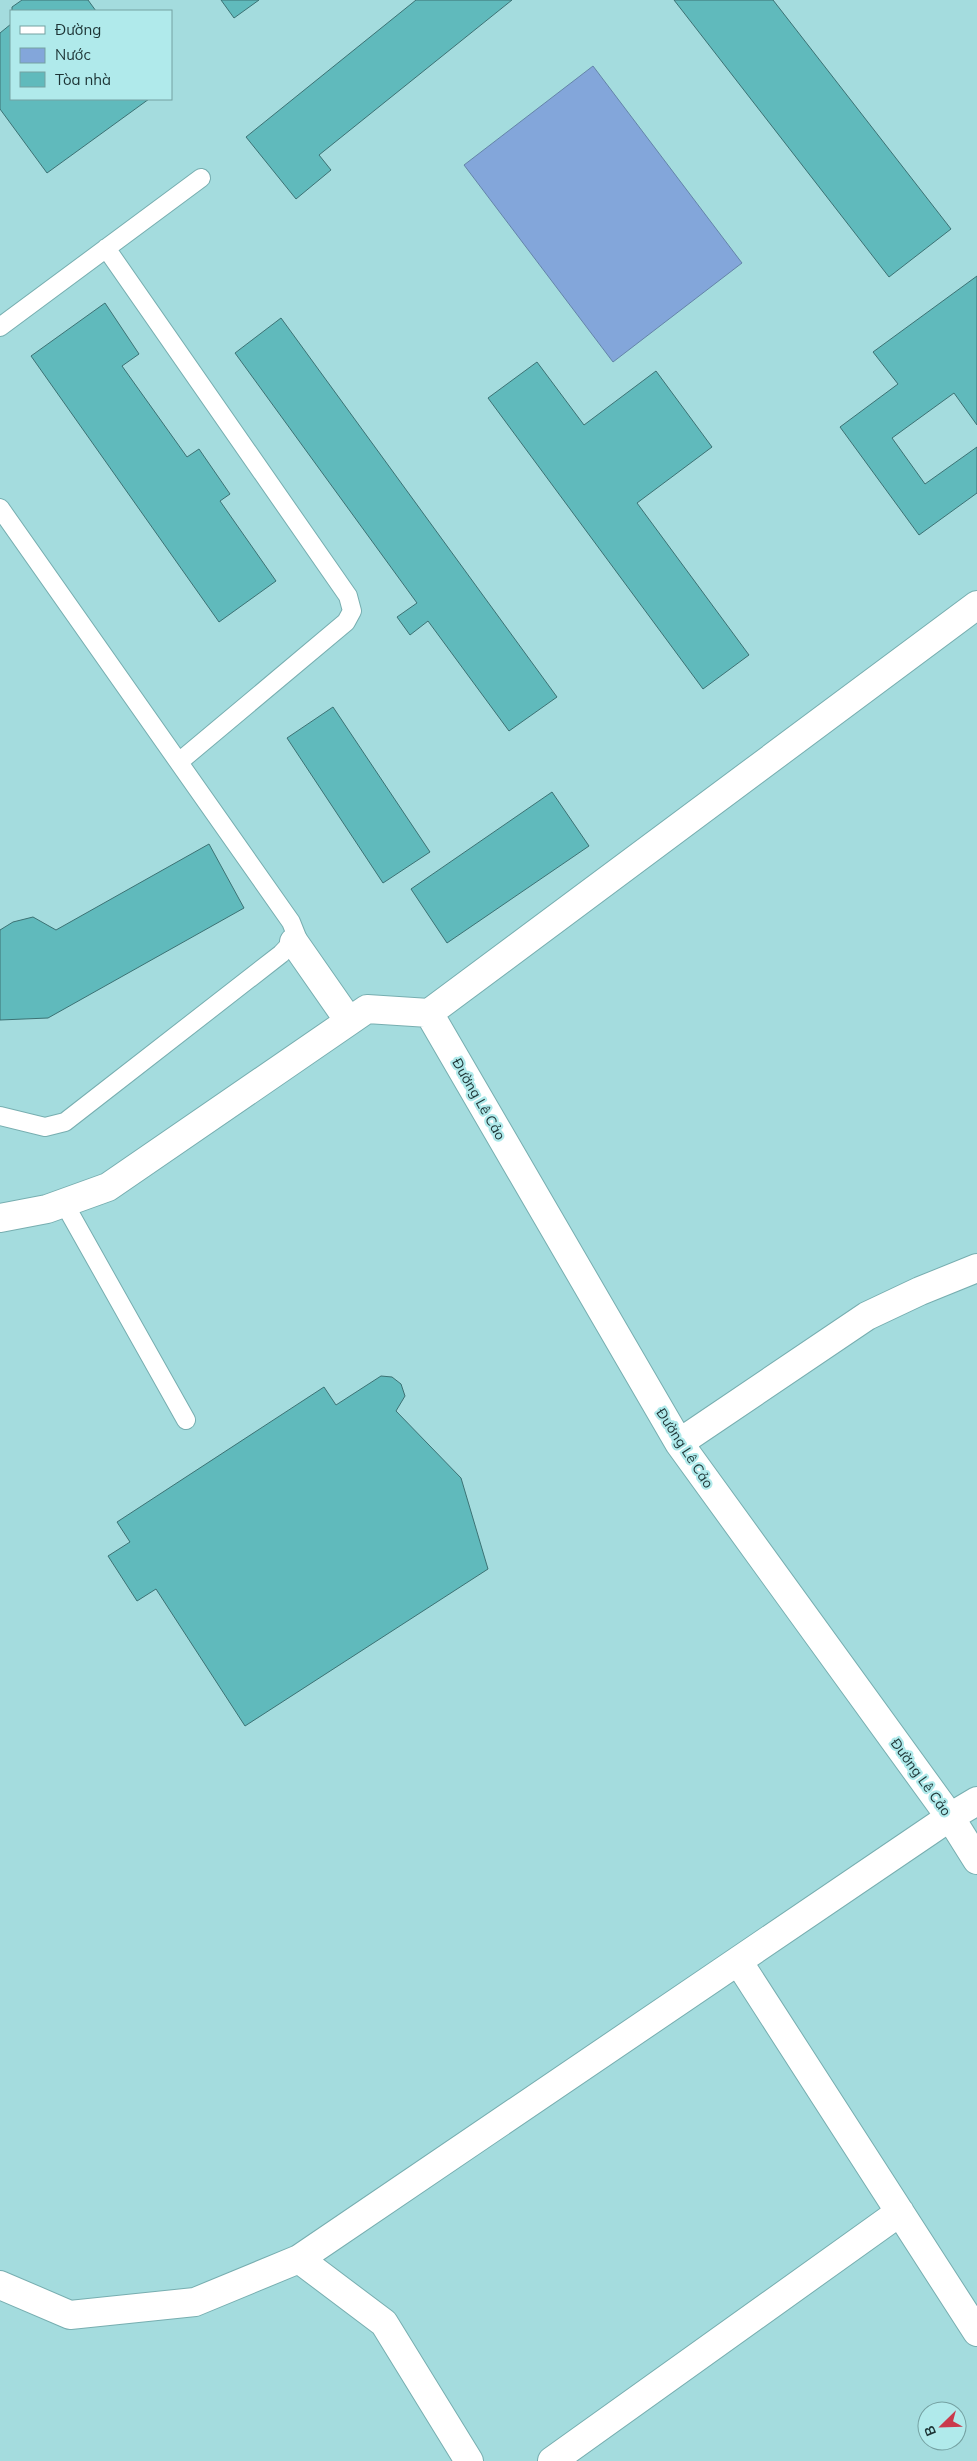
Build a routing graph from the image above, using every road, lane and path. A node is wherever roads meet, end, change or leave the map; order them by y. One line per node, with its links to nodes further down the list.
1 (201, 178): 2 (lane)
2 (106, 248): 3 (lane); 6 (lane)
3 (0, 327)
4 (0, 508): 6 (lane)
5 (977, 605): 8 (street)
6 (179, 762): 7 (lane)
7 (294, 942): 9 (street); 10 (lane)
8 (429, 1013): 9 (street); 15 (street, Đường Lê Cảo)
9 (350, 1021): 11 (street)
10 (0, 1116)
11 (64, 1203): 12 (street); 14 (lane)
12 (0, 1218)
13 (977, 1268): 15 (street)
14 (186, 1420)
15 (679, 1443): 17 (street, Đường Lê Cảo)
16 (977, 1801): 17 (street)
17 (950, 1817): 18 (street, Đường Lê Cảo); 19 (street)
18 (977, 1860)
19 (738, 1961): 20 (street); 21 (street)
20 (900, 2212): 23 (street); 25 (street)
21 (299, 2259): 22 (street); 24 (street)
22 (0, 2285)
23 (977, 2332)
24 (469, 2461)
25 (552, 2461)

